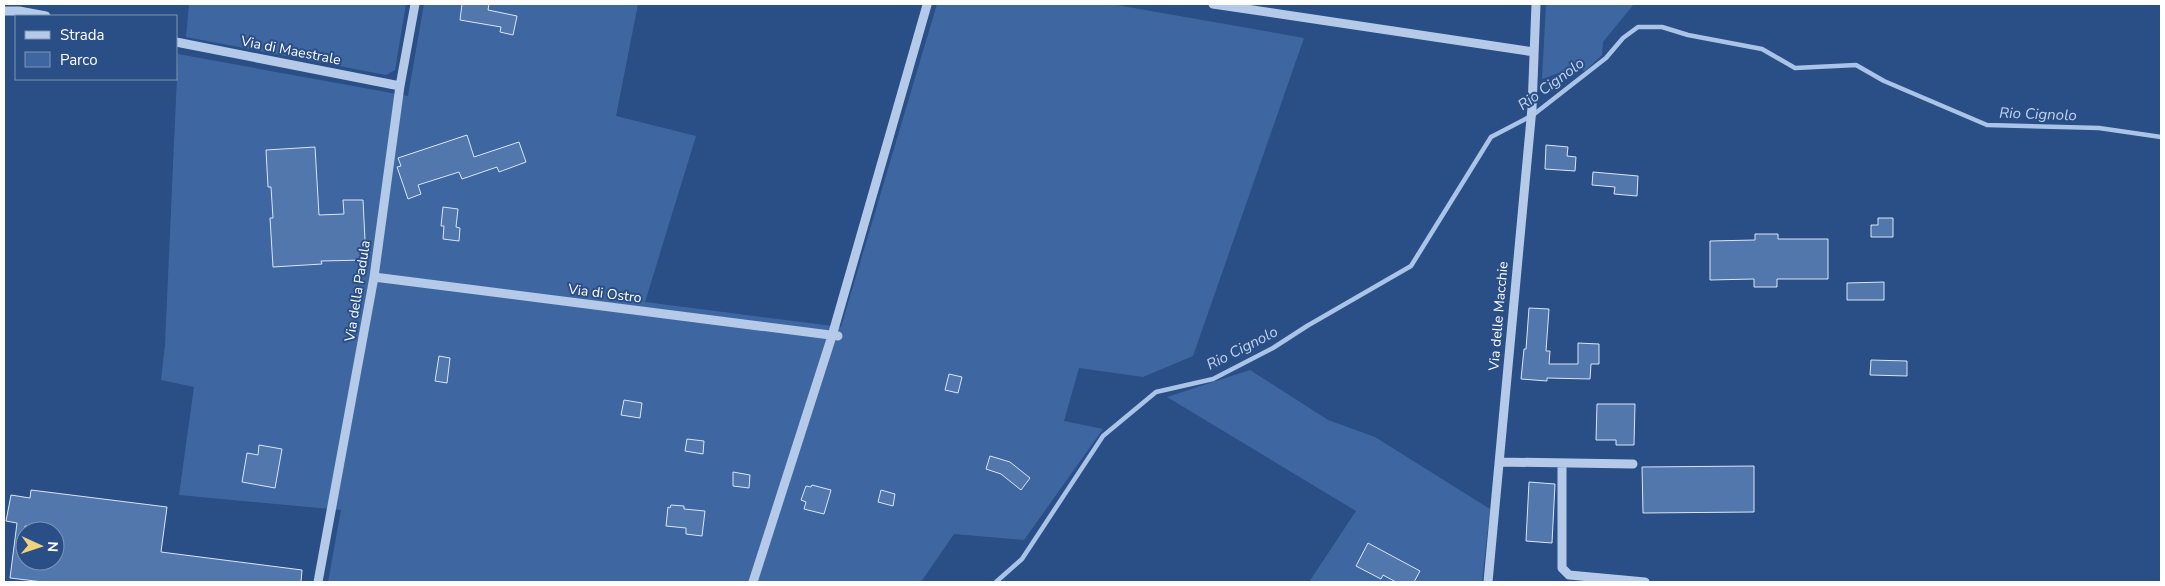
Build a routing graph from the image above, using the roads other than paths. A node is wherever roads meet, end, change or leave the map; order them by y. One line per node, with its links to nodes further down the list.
1 (415, 4): 9 (street, Via della Padula)
2 (1213, 4): 8 (street)
3 (1536, 4): 8 (street, Via delle Macchie)
4 (927, 5): 11 (street)
5 (4, 11): 6 (street)
6 (41, 15)
7 (178, 42): 9 (street, Via di Maestrale)
8 (1534, 52): 12 (street, Via delle Macchie)
9 (400, 86): 10 (street, Via della Padula)
10 (374, 277): 11 (street, Via di Ostro); 15 (street, Via della Padula)
11 (835, 336): 16 (street)
12 (1499, 462): 13 (street); 17 (street, Via delle Macchie)
13 (1562, 464): 14 (street); 18 (street)
14 (1633, 464)
15 (318, 582)
16 (753, 582)
17 (1488, 582)
18 (1645, 582)

